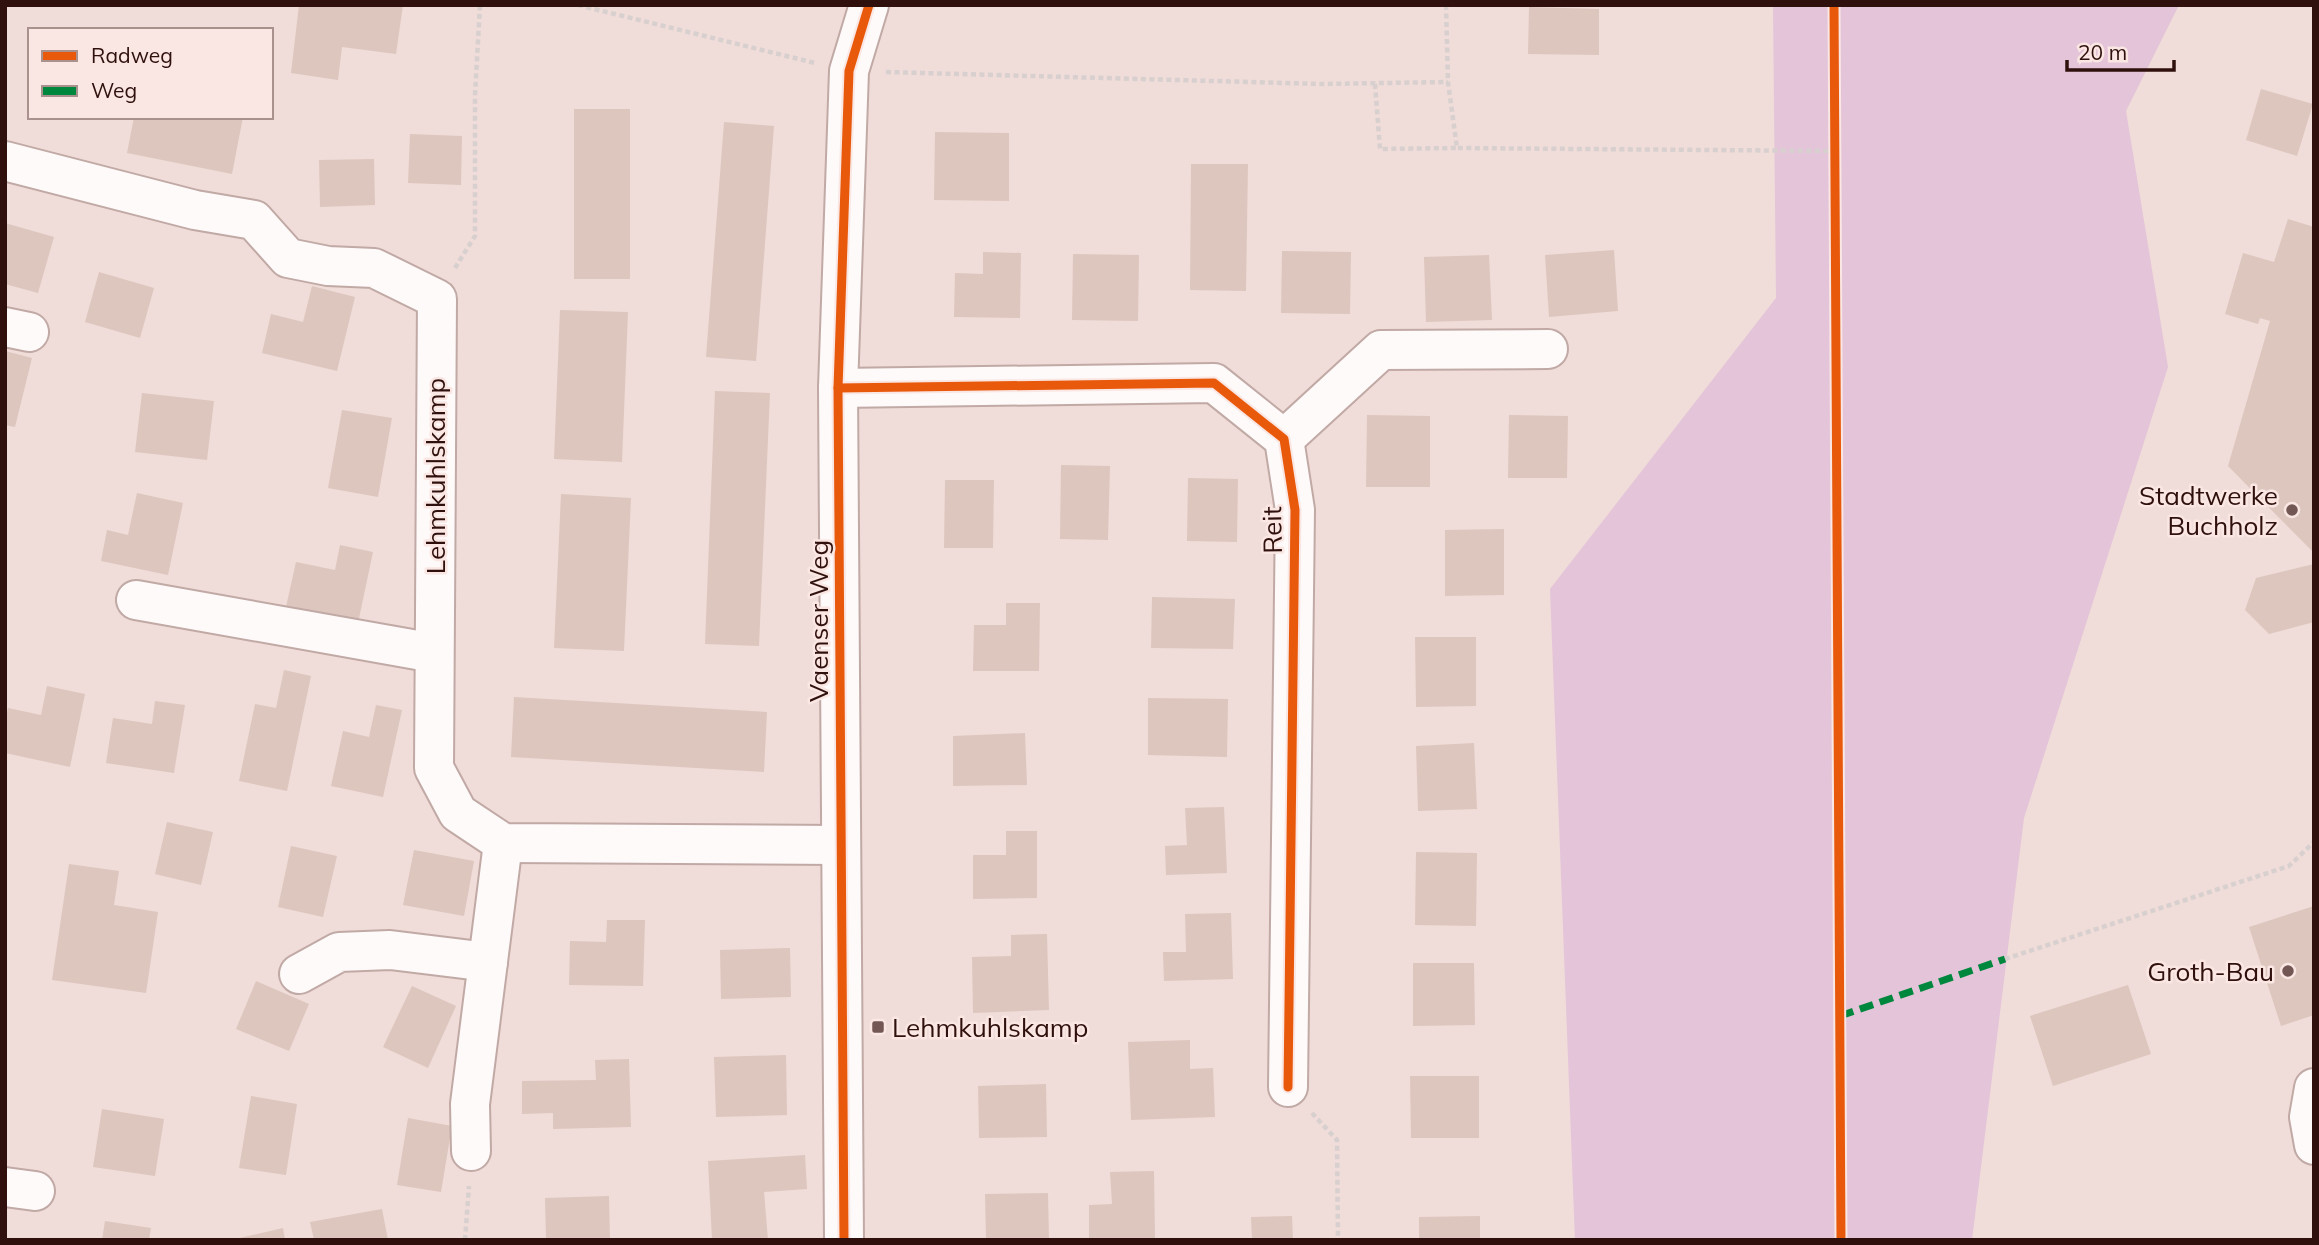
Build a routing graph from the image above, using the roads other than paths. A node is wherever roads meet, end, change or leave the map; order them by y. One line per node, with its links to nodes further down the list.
1 (869, 5): 4 (street, Vaenser Weg)
2 (5, 161): 7 (street, Lehmkuhlskamp)
3 (1548, 349): 5 (street)
4 (838, 388): 5 (street); 9 (street, Vaenser Weg)
5 (1284, 439): 12 (street, Reit)
6 (135, 600): 7 (street)
7 (434, 653): 8 (street, Lehmkuhlskamp)
8 (503, 843): 9 (street); 10 (street)
9 (840, 845): 16 (street, Vaenser Weg)
10 (488, 962): 11 (street); 15 (street)
11 (299, 974)
12 (1288, 1087)
13 (2314, 1088): 14 (street)
14 (2314, 1145)
15 (471, 1151)
16 (844, 1240)

